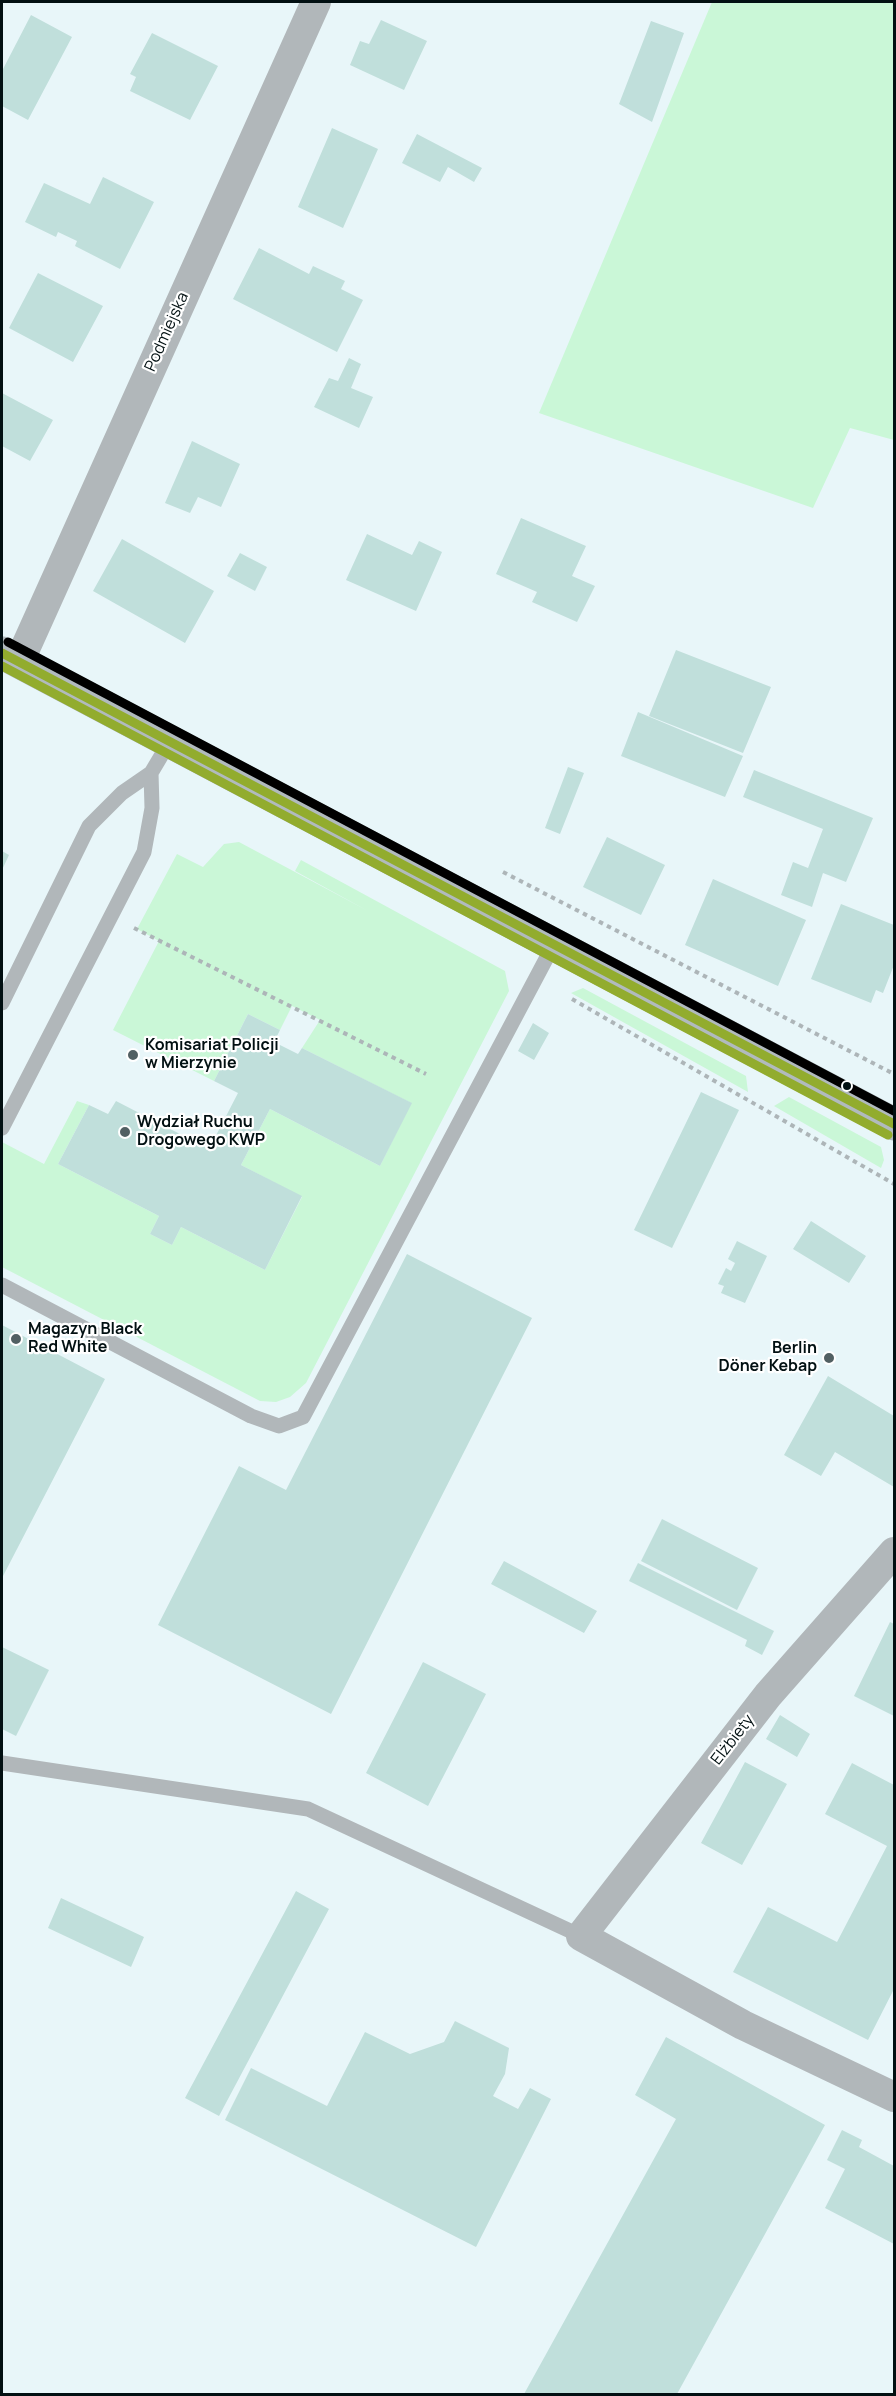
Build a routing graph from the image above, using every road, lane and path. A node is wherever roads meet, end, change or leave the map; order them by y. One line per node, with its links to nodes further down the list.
1 (316, 2): 2 (street, Podmiejska)
2 (10, 658): 3 (main road)
3 (170, 741): 4 (lane); 7 (main road)
4 (151, 773): 6 (lane); 9 (lane)
5 (493, 867): 11 (path)
6 (112, 917): 10 (path); 13 (lane)
7 (554, 944): 8 (lane); 12 (main road)
8 (536, 980): 14 (path); 15 (lane)
9 (2, 1003)
10 (426, 1074)
11 (894, 1074)
12 (894, 1124)
13 (2, 1128)
14 (894, 1184)
15 (2, 1285)
16 (894, 1552): 18 (street, Elżbiety)
17 (2, 1763): 18 (lane)
18 (581, 1936): 19 (street)
19 (894, 2097)

